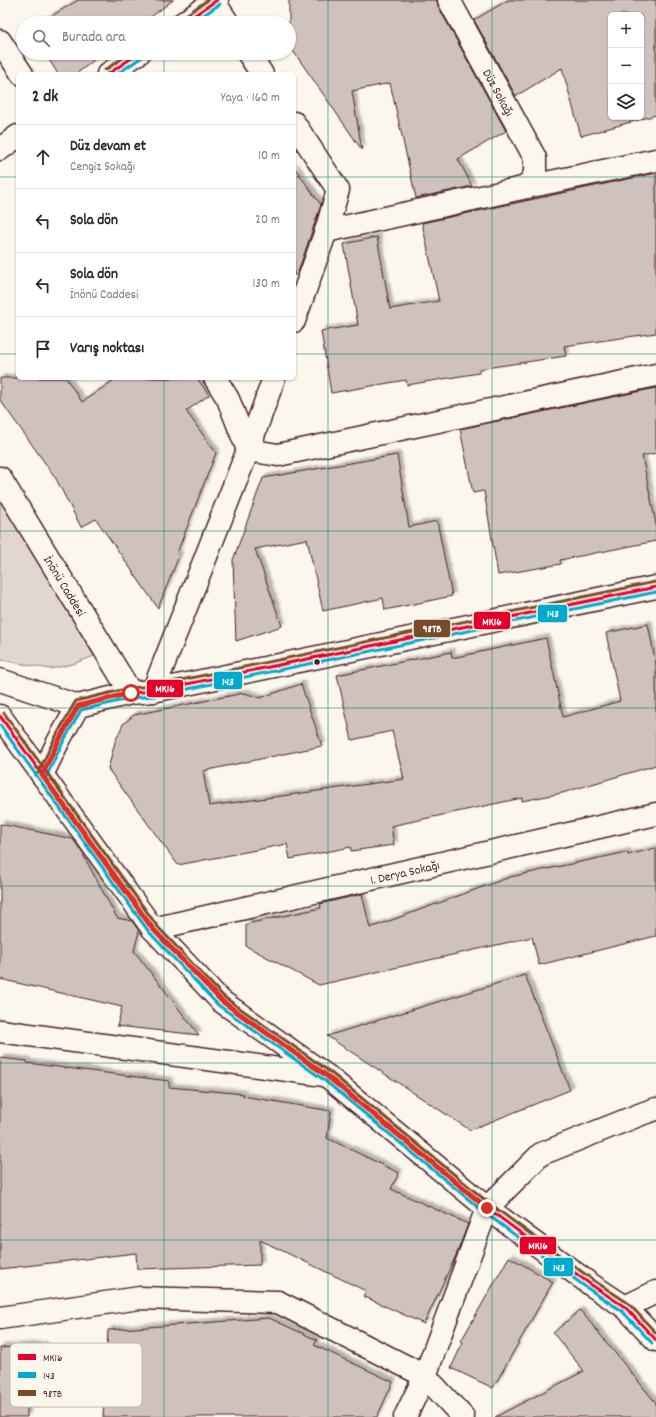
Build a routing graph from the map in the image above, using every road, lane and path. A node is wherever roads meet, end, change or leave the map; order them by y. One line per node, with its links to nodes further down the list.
1 (449, 0): 15 (street, Düz Sokağı)
2 (215, 1): 3 (street); 4 (street)
3 (193, 16)
4 (224, 16)
5 (0, 41): 8 (street)
6 (129, 60): 9 (street)
7 (253, 60): 10 (street)
8 (21, 72)
9 (111, 72)
10 (261, 72)
11 (296, 125): 16 (street)
12 (16, 137): 13 (street)
13 (0, 149)
14 (656, 160): 15 (street)
15 (527, 186): 16 (street)
16 (326, 231): 17 (street)
17 (296, 315)
18 (656, 375): 21 (street)
19 (216, 380): 21 (street)
20 (273, 380): 21 (street)
21 (248, 450): 25 (street)
22 (0, 478): 26 (street, İnönü Caddesi)
23 (656, 587): 25 (street)
24 (0, 680): 27 (street)
25 (154, 691): 26 (street)
26 (131, 693): 27 (street)
27 (78, 706): 29 (street)
28 (0, 716): 29 (street)
29 (42, 775): 31 (street)
30 (656, 814): 31 (street, 1. Derya Sokağı)
31 (153, 929): 33 (street)
32 (0, 1031): 33 (street)
33 (327, 1076): 35 (street)
34 (656, 1110): 35 (street)
35 (487, 1208): 37 (street); 40 (street)
36 (656, 1292): 37 (street)
37 (625, 1307): 39 (street)
38 (0, 1318): 40 (street)
39 (656, 1340)
40 (425, 1376): 41 (street); 42 (street)
41 (404, 1417)
42 (463, 1417)

